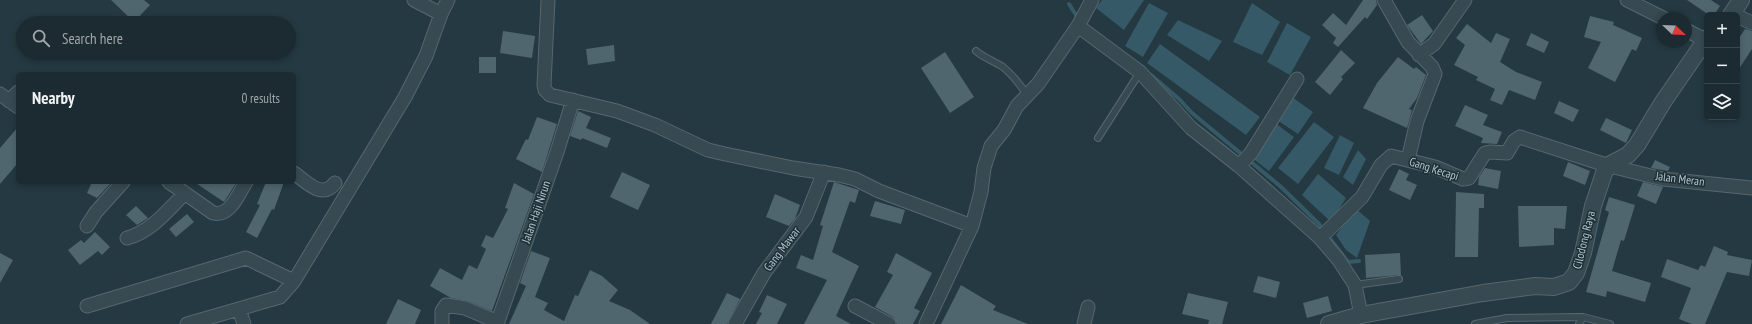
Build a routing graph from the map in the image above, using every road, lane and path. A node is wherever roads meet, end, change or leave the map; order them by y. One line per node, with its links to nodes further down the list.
1 (414, 0): 10 (street)
2 (448, 0): 10 (street)
3 (548, 0): 23 (street)
4 (1092, 0): 14 (street)
5 (1384, 0): 19 (street)
6 (1465, 0): 19 (street)
7 (1627, 0): 11 (street)
8 (1741, 0): 9 (street)
9 (1735, 12)
10 (441, 14): 41 (street)
11 (1656, 14)
12 (1740, 18): 13 (street)
13 (1752, 23)
14 (1078, 26): 20 (street); 22 (street)
15 (1692, 33): 16 (street)
16 (1704, 38)
17 (1704, 42): 27 (street)
18 (976, 51): 22 (lane)
19 (1419, 55): 25 (street)
20 (1140, 72): 24 (lane); 26 (street)
21 (1297, 79): 26 (street)
22 (1028, 96): 37 (street)
23 (572, 100): 28 (street); 49 (street, Jalan Haji Nirun)
24 (1098, 138)
25 (1408, 160): 27 (street, Gang Kecapi); 38 (street, Gang Kecapi)
26 (1243, 161): 38 (street)
27 (1609, 165): 34 (street, Jalan Meran); 47 (street, Cilodong Raya)
28 (824, 172): 37 (street); 53 (street, Gang Mawar)
29 (296, 174): 33 (street)
30 (120, 184): 36 (street)
31 (172, 184): 35 (street)
32 (245, 184): 35 (street)
33 (335, 184)
34 (1752, 188)
35 (185, 193): 39 (street)
36 (87, 226)
37 (972, 226): 55 (street)
38 (1325, 234): 42 (street)
39 (127, 238)
40 (1399, 279): 42 (lane)
41 (294, 281): 43 (street); 46 (street)
42 (1355, 286): 47 (street)
43 (86, 306)
44 (855, 306): 54 (street)
45 (1088, 307): 56 (street)
46 (239, 310): 50 (street); 51 (street)
47 (1361, 315): 57 (street, Cilodong Raya)
48 (1583, 317): 58 (lane); 59 (lane); 60 (lane)
49 (497, 323): 52 (street)
50 (187, 324)
51 (244, 324)
52 (442, 324)
53 (735, 324)
54 (889, 324)
55 (926, 324)
56 (1084, 324)
57 (1329, 324)
58 (1475, 324)
59 (1579, 324)
60 (1610, 324)

